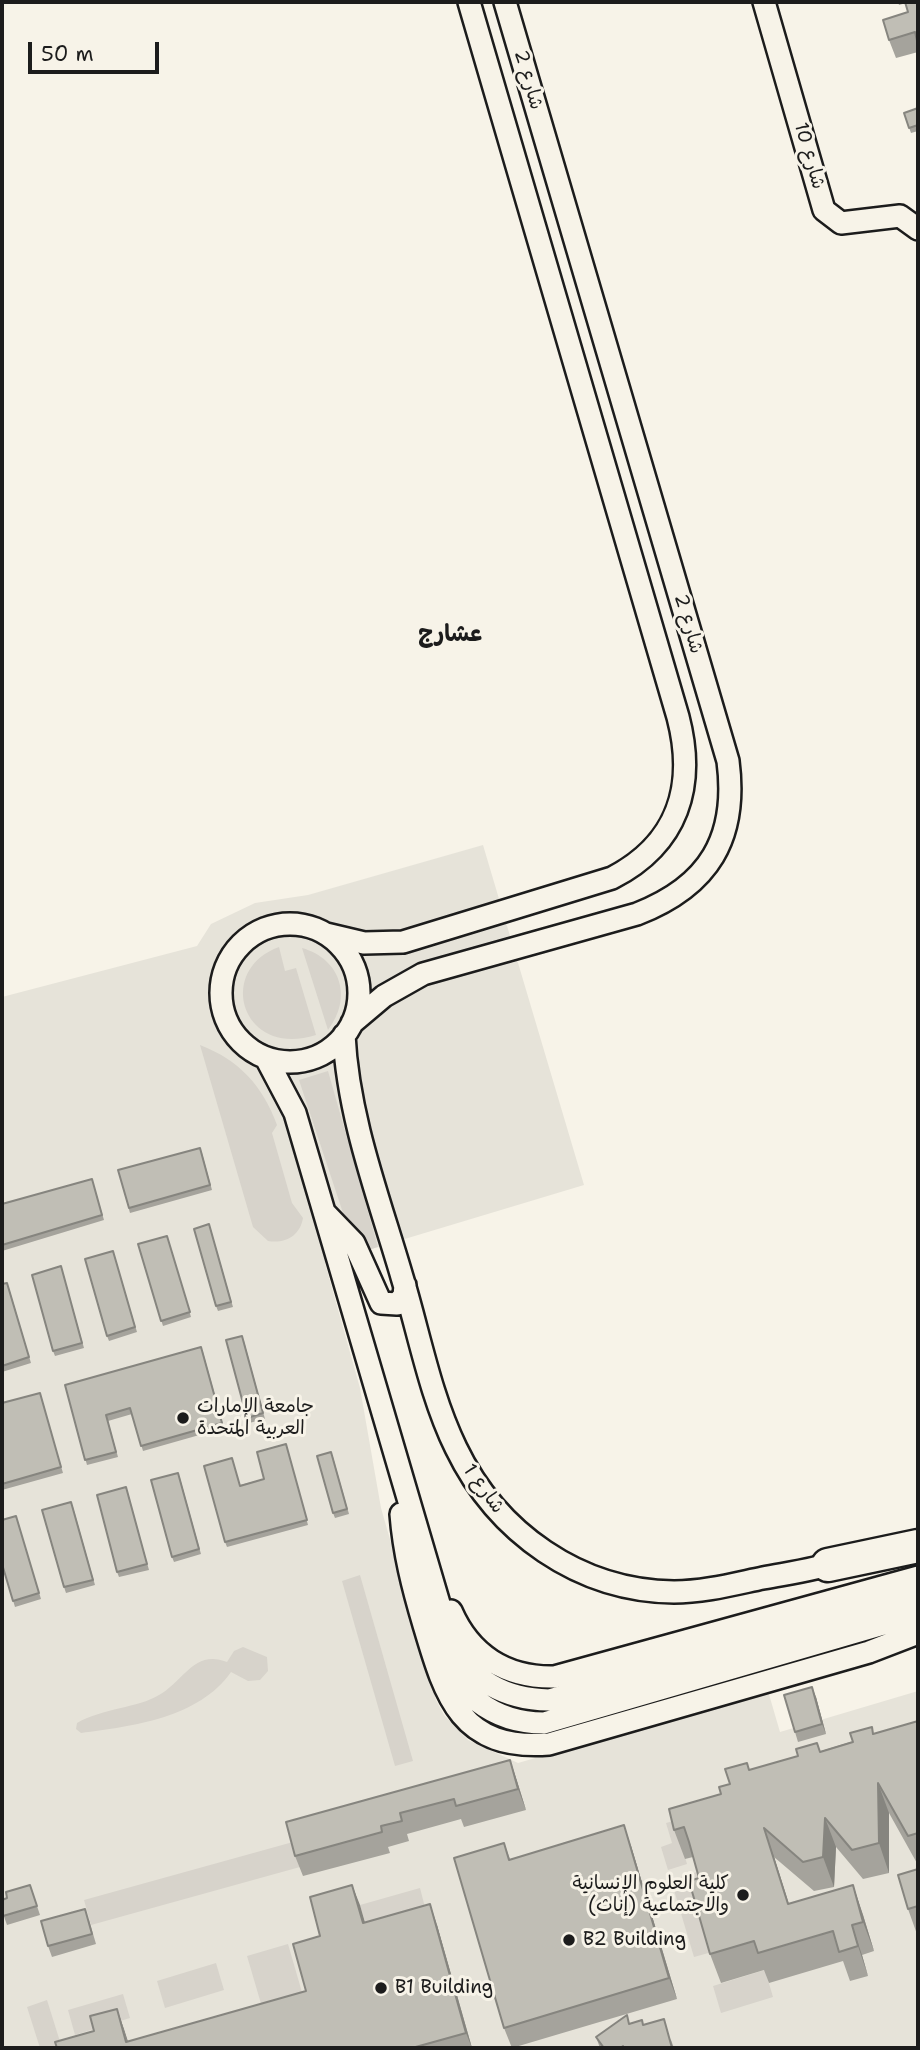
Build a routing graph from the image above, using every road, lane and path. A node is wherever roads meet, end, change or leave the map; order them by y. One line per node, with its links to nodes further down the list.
1 (469, 2): 5 (street, شارع 2)
2 (505, 2): 6 (street, شارع 2)
3 (764, 2): 4 (street, شارع 10)
4 (918, 229)
5 (326, 934): 6 (street); 7 (street)
6 (348, 1029): 7 (street); 9 (street, شارع 1)
7 (266, 1058): 8 (street)
8 (324, 1211): 9 (street); 10 (street)
9 (405, 1285): 14 (street, شارع 1)
10 (395, 1458): 11 (street); 15 (street); 16 (street)
11 (400, 1505): 17 (street); 18 (street)
12 (918, 1534): 14 (street, شارع 1)
13 (918, 1546): 14 (highway)
14 (828, 1565)
15 (918, 1577)
16 (918, 1597)
17 (918, 1614)
18 (918, 1633)

